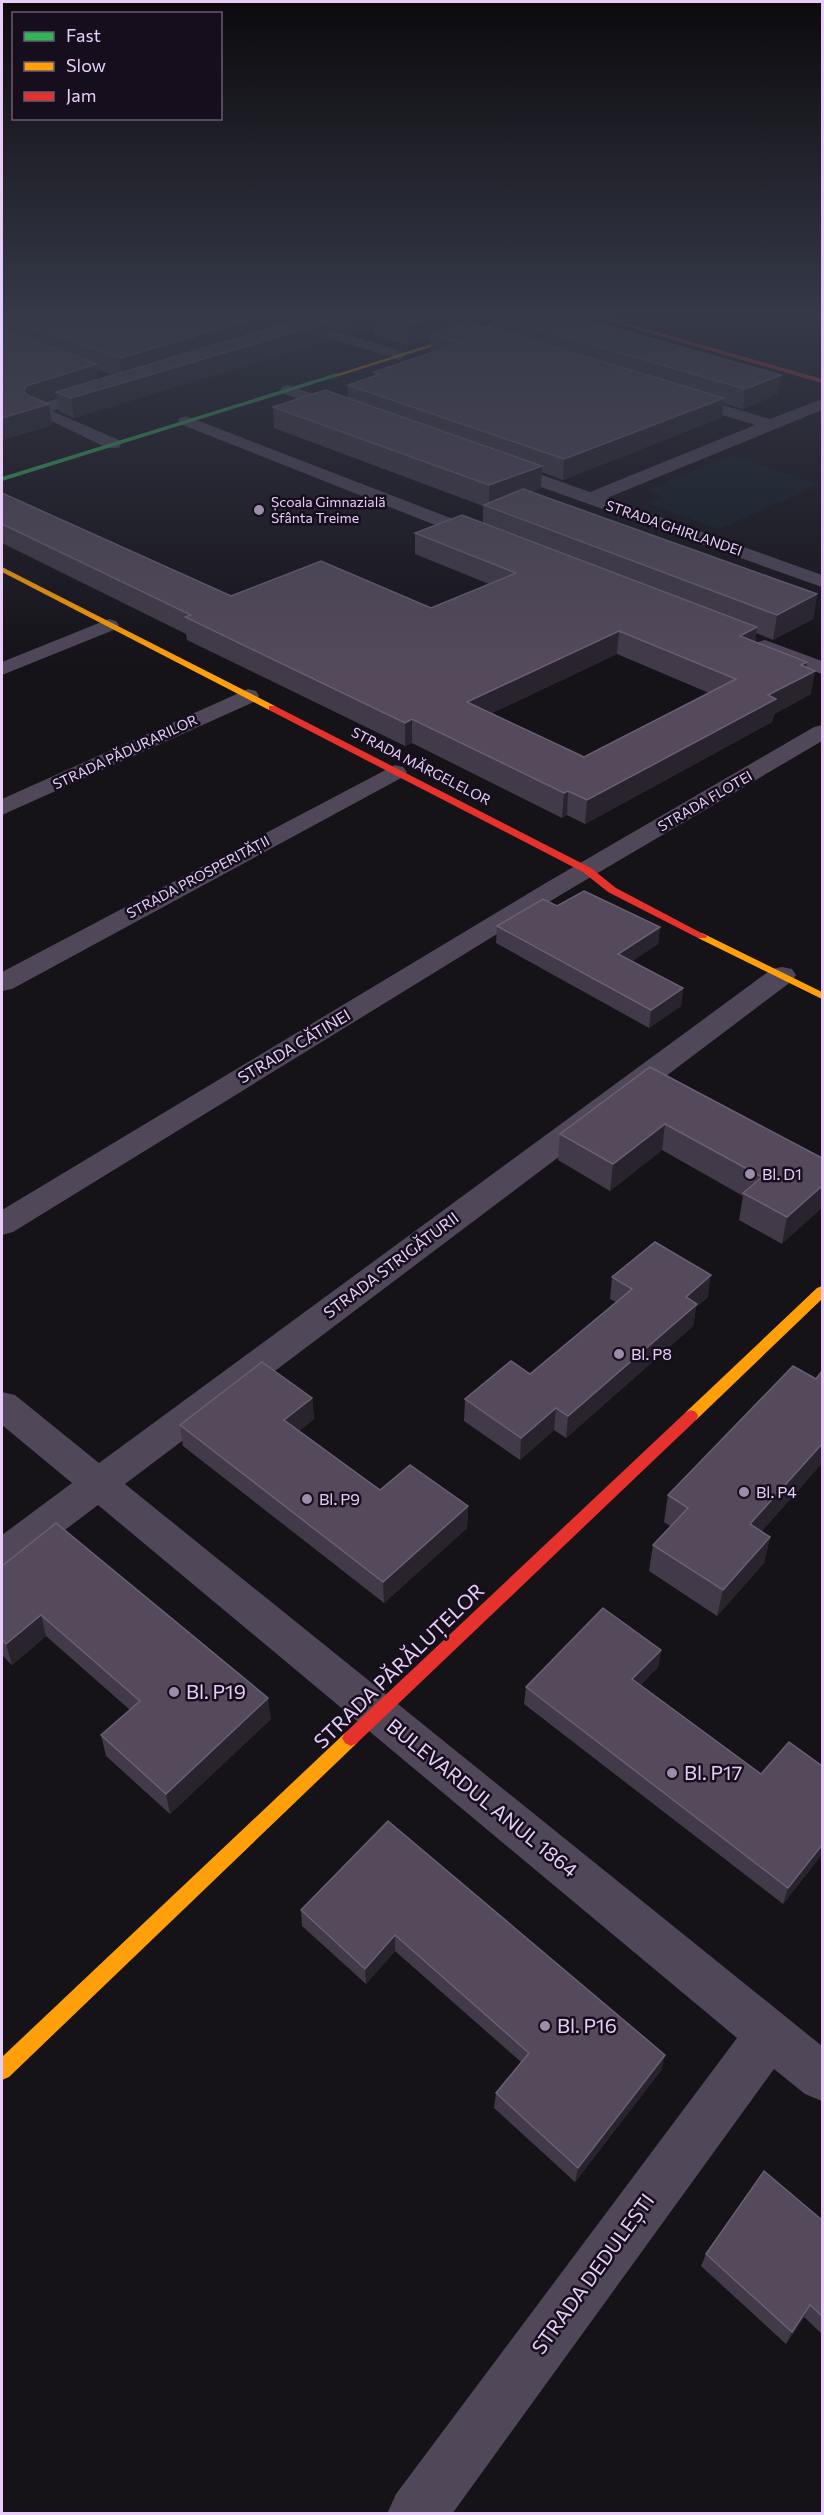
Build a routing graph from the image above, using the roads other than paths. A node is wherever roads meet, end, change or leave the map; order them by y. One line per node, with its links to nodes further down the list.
1 (91, 434): 5 (street)
2 (144, 434): 5 (street)
3 (220, 434): 9 (street)
4 (747, 434): 8 (street)
5 (113, 444): 7 (street)
6 (478, 458): 8 (street, STRADA GHIRLANDEI)
7 (2, 479)
8 (590, 499): 11 (street, STRADA GHIRLANDEI)
9 (500, 543)
10 (5, 574): 12 (street, STRADA MĂRGELELOR)
11 (822, 580)
12 (109, 625): 15 (street); 16 (street, STRADA MĂRGELELOR)
13 (751, 641): 14 (street)
14 (822, 668)
15 (2, 669)
16 (248, 696): 18 (street, STRADA MĂRGELELOR); 19 (street, STRADA PĂDURARILOR)
17 (822, 732): 20 (street, STRADA FLOTEI)
18 (395, 772): 20 (street, STRADA MĂRGELELOR); 22 (street, STRADA PROSPERITĂȚII)
19 (2, 808)
20 (587, 870): 21 (street, STRADA MĂRGELELOR); 24 (street, STRADA CĂTINEI)
21 (782, 975): 23 (street, STRADA MĂRGELELOR); 27 (street, STRADA STRIGĂTURII)
22 (2, 983)
23 (822, 996)
24 (2, 1224)
25 (822, 1291): 29 (street, STRADA PĂRĂLUȚELOR)
26 (2, 1405): 27 (street, BULEVARDUL ANUL 1864)
27 (98, 1483): 28 (street, STRADA STRIGĂTURII); 29 (street, BULEVARDUL ANUL 1864)
28 (2, 1556)
29 (378, 1713): 30 (street, BULEVARDUL ANUL 1864); 31 (street, STRADA PĂRĂLUȚELOR)
30 (770, 2034): 32 (street, BULEVARDUL ANUL 1864); 33 (street, STRADA DEDULEȘTI)
31 (2, 2070)
32 (822, 2077)
33 (416, 2514)

